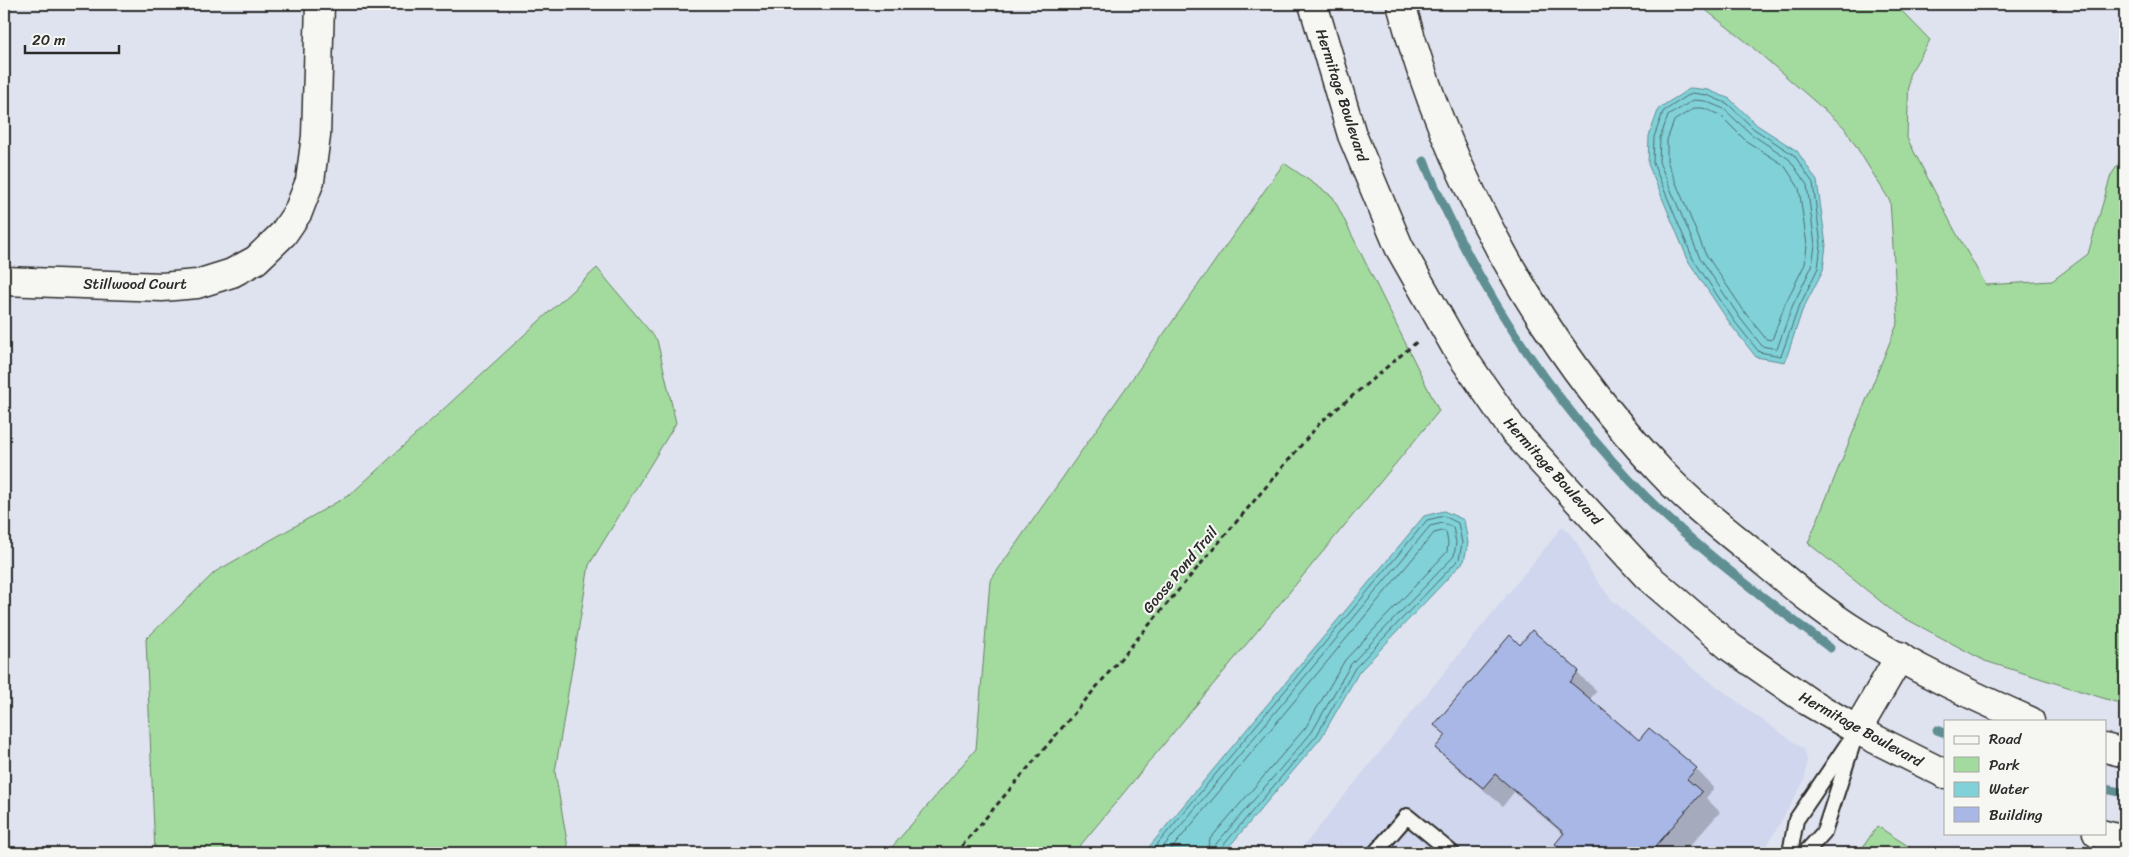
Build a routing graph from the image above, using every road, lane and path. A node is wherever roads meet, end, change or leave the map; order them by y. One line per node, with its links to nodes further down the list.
1 (320, 4): 4 (street, Stillwood Court)
2 (1313, 4): 5 (street, Hermitage Boulevard)
3 (1401, 4): 6 (street)
4 (4, 281)
5 (1442, 322): 8 (street, Hermitage Boulevard); 14 (path, Goose Pond Trail)
6 (1900, 656): 7 (street); 8 (street)
7 (2028, 720)
8 (1858, 730): 11 (street, Hermitage Boulevard); 17 (lane); 18 (lane)
9 (2106, 748): 10 (street)
10 (2125, 753)
11 (1944, 773)
12 (2101, 834): 13 (street)
13 (2125, 840)
14 (956, 853)
15 (1376, 853): 16 (lane)
16 (1452, 853)
17 (1790, 853)
18 (1805, 853)

